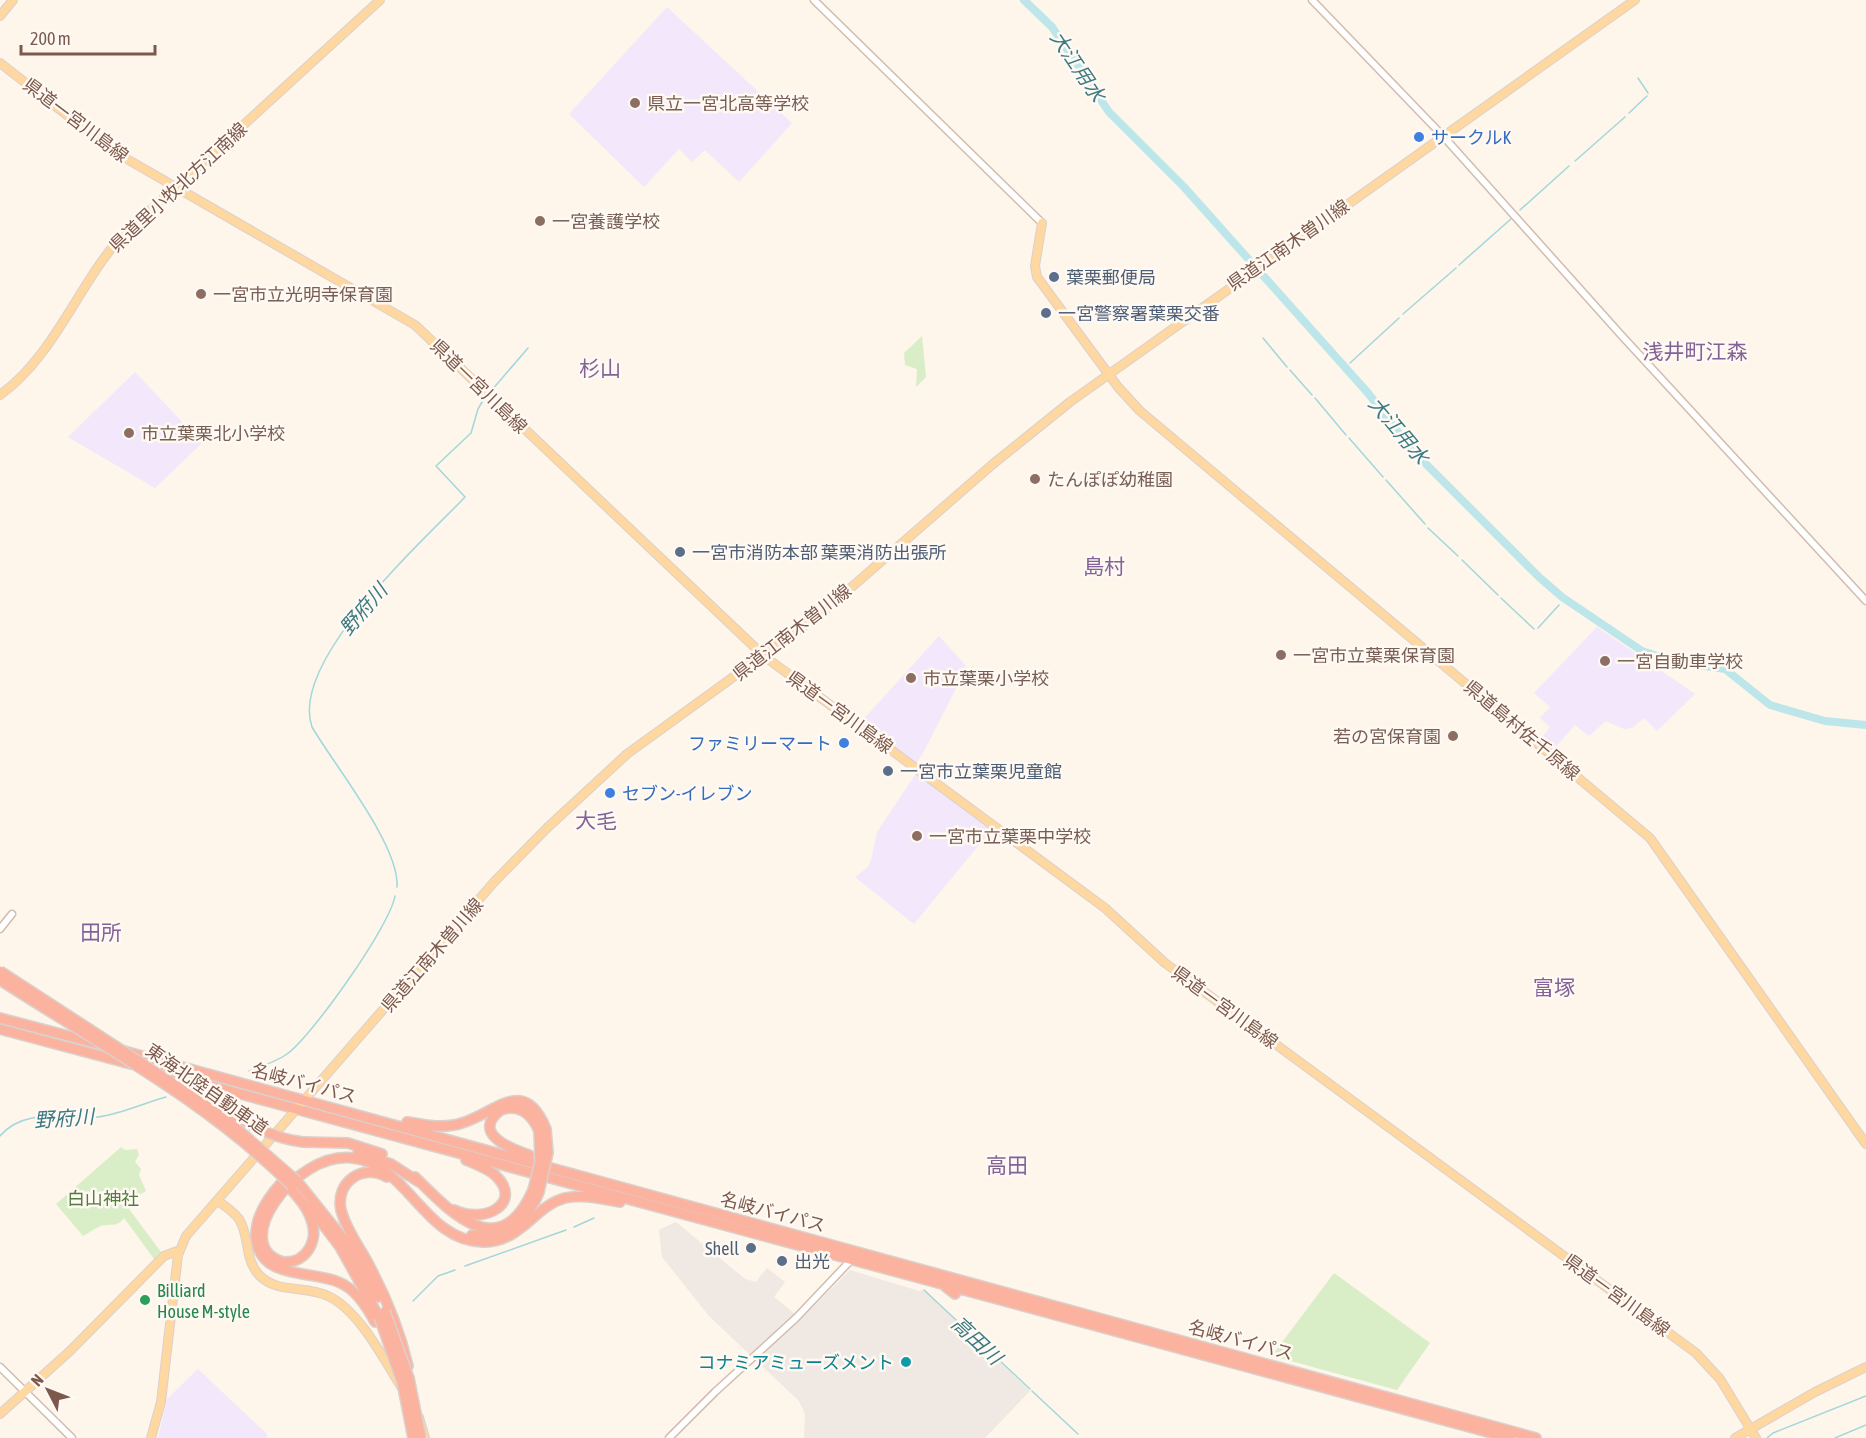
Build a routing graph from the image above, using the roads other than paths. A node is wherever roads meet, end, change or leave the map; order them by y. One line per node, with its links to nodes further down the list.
1 (13, 0): 6 (main road)
2 (380, 0): 9 (main road, 県道里小牧北方江南線)
3 (814, 0): 10 (street)
4 (1312, 0): 8 (street)
5 (1635, 0): 8 (main road, 県道江南木曽川線)
6 (0, 16)
7 (0, 63): 9 (main road, 県道一宮川島線)
8 (1443, 136): 11 (main road, 県道江南木曽川線); 13 (street)
9 (174, 186): 12 (main road, 県道里小牧北方江南線); 14 (main road, 県道一宮川島線)
10 (1042, 223): 11 (main road, 県道島村佐千原線)
11 (1108, 373): 14 (main road, 県道江南木曽川線); 27 (main road, 県道島村佐千原線)
12 (0, 395)
13 (1866, 601)
14 (764, 656): 22 (main road, 県道江南木曽川線); 50 (main road, 県道一宮川島線)
15 (12, 914): 16 (street)
16 (0, 929)
17 (0, 971): 21 (highway, 東海北陸自動車道, bridge)
18 (0, 980): 30 (highway, 東海北陸自動車道, bridge)
19 (0, 1018): 22 (highway, 名岐バイパス)
20 (0, 1029): 23 (highway, 名岐バイパス)
21 (97, 1034): 29 (highway, bridge); 30 (highway, 東海北陸自動車道, bridge)
22 (306, 1101): 23 (main road, 県道江南木曽川線); 24 (highway, 名岐バイパス)
23 (297, 1110): 26 (highway, 名岐バイパス); 34 (main road, 県道江南木曽川線)
24 (351, 1112): 25 (highway); 28 (highway, 名岐バイパス)
25 (542, 1130): 28 (highway); 32 (highway, bridge)
26 (382, 1133): 28 (highway, 名岐バイパス); 35 (highway)
27 (1866, 1144)
28 (578, 1178): 31 (highway, 名岐バイパス)
29 (419, 1182): 35 (highway); 43 (highway)
30 (293, 1185): 33 (highway); 43 (highway, 東海北陸自動車道)
31 (599, 1188): 36 (highway); 38 (highway, 名岐バイパス); 39 (highway, 名岐バイパス)
32 (536, 1191): 35 (highway); 36 (highway)
33 (407, 1194): 36 (highway); 43 (highway)
34 (219, 1201): 37 (main road, 県道江南木曽川線); 46 (main road)
35 (441, 1202)
36 (430, 1216)
37 (180, 1250): 47 (main road, 県道江南木曽川線); 52 (main road, 県道江南木曽川線)
38 (877, 1257): 40 (highway); 57 (highway, 名岐バイパス)
39 (853, 1258): 41 (highway, 名岐バイパス); 55 (street)
40 (940, 1269)
41 (941, 1283): 42 (highway); 56 (highway, 名岐バイパス)
42 (955, 1294)
43 (382, 1315): 48 (highway, bridge); 48 (highway, 東海北陸自動車道, bridge)
44 (0, 1367): 47 (street)
45 (1866, 1367): 50 (main road)
46 (390, 1370): 53 (main road); 54 (main road)
47 (26, 1392): 49 (main road, 県道江南木曽川線); 51 (street)
48 (412, 1405): 53 (highway, 東海北陸自動車道, bridge); 54 (highway, 東海北陸自動車道, bridge)
49 (0, 1414)
50 (1750, 1429): 58 (main road); 59 (main road, 県道一宮川島線)
51 (72, 1438)
52 (151, 1438)
53 (411, 1438)
54 (423, 1438)
55 (669, 1438)
56 (1510, 1438)
57 (1536, 1438)
58 (1735, 1438)
59 (1756, 1438)

